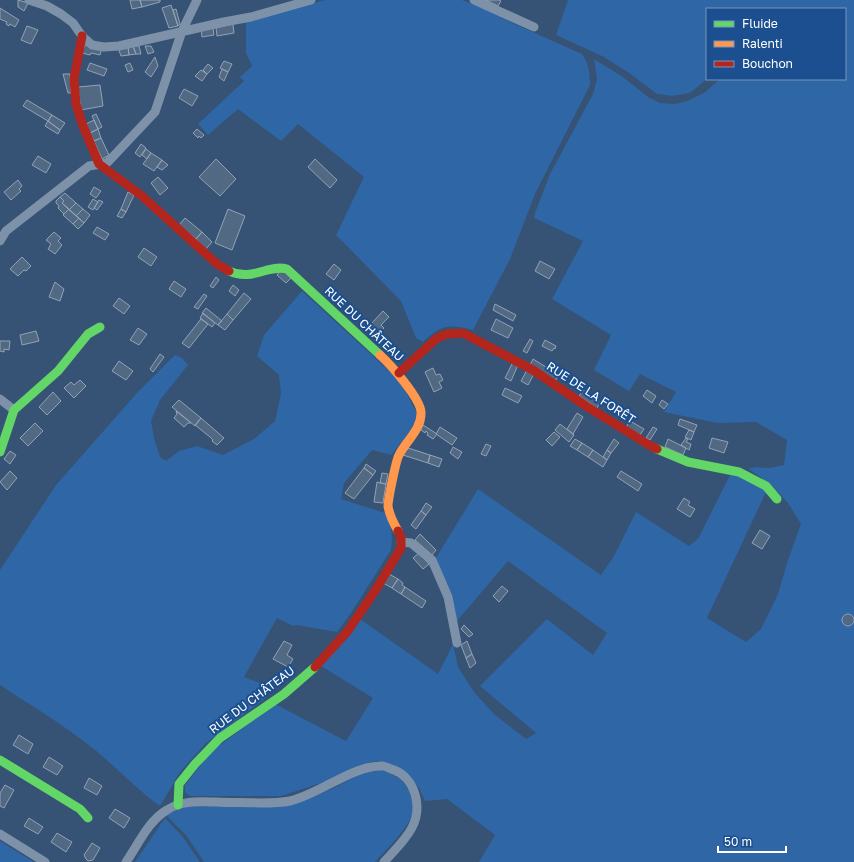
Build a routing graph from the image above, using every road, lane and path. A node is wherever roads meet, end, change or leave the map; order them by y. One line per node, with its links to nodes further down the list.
1 (29, 0): 7 (street)
2 (197, 0): 6 (street)
3 (311, 0): 6 (street)
4 (474, 0): 5 (street)
5 (534, 27)
6 (182, 31): 7 (street); 8 (street)
7 (82, 36): 8 (street)
8 (99, 164): 9 (street); 12 (street, RUE DU CHÂTEAU)
9 (3, 229): 10 (street)
10 (0, 241)
11 (100, 327): 14 (street)
12 (399, 373): 16 (street, RUE DE LA FORÊT); 17 (street, RUE DU CHÂTEAU)
13 (0, 399): 14 (street)
14 (14, 410): 15 (street)
15 (0, 452)
16 (777, 500)
17 (401, 542): 18 (street); 20 (street, RUE DU CHÂTEAU)
18 (457, 643)
19 (0, 760): 21 (street)
20 (178, 805): 24 (street); 25 (street)
21 (88, 818)
22 (0, 834): 23 (street)
23 (45, 862)
24 (126, 862)
25 (384, 862)

